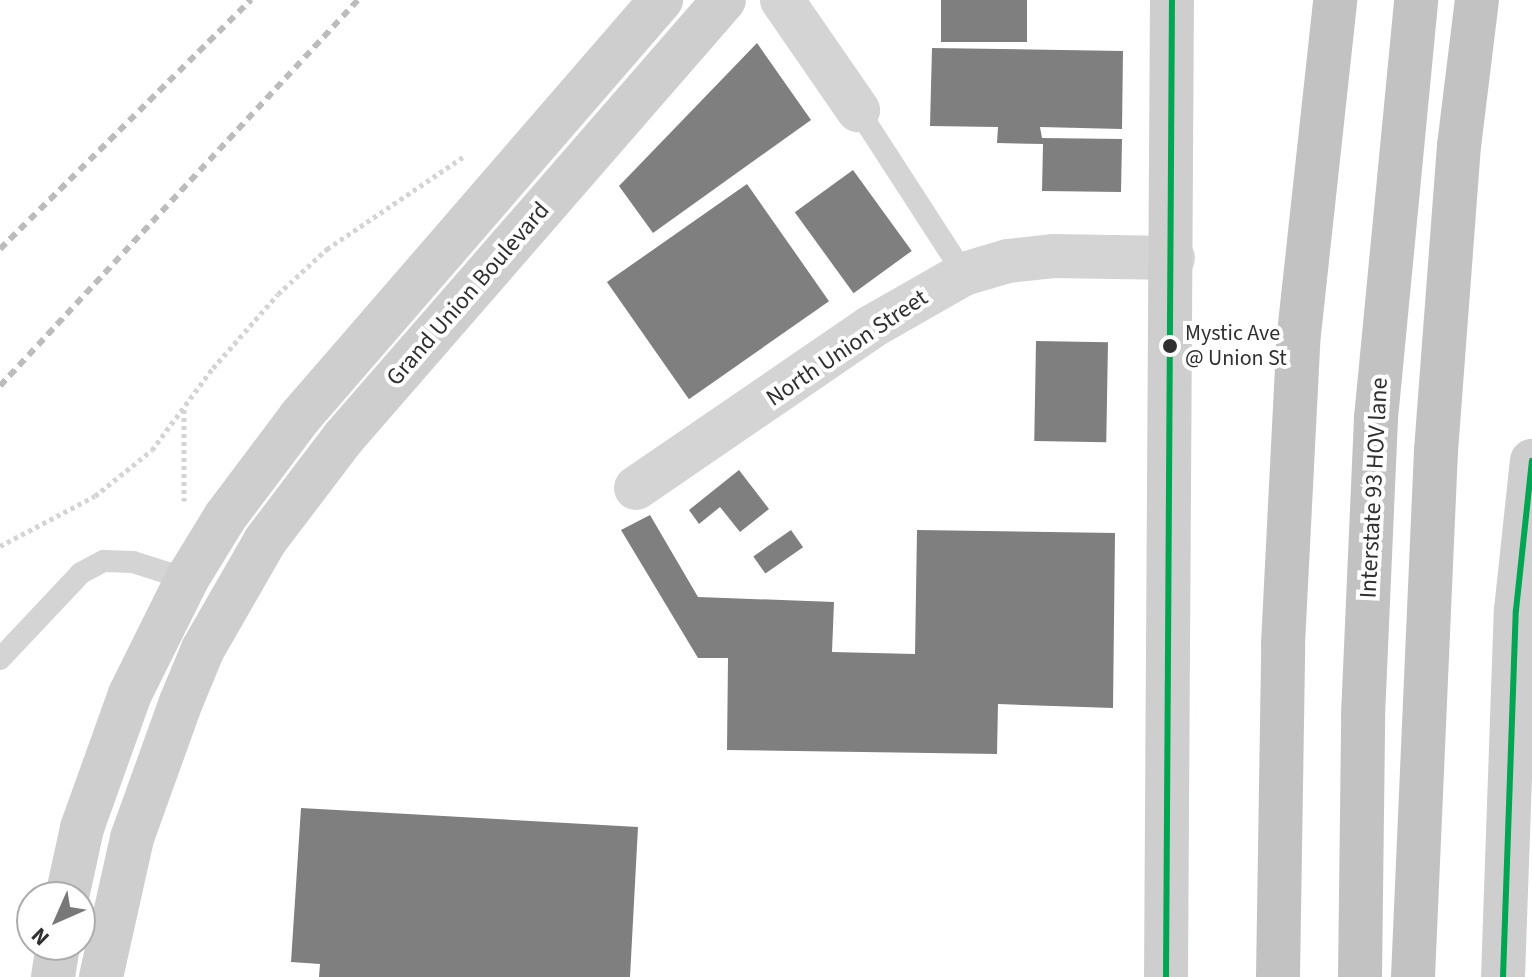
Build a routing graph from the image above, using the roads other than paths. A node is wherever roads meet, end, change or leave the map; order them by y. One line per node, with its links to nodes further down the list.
1 (661, 0): 15 (street, Grand Union Boulevard)
2 (724, 0): 17 (street, Grand Union Boulevard)
3 (782, 0): 10 (street)
4 (1172, 0): 9 (street)
5 (1199, 0): 9 (street)
6 (1416, 0): 25 (highway, Interstate 93 HOV lane)
7 (1477, 0): 16 (highway)
8 (1332, 18): 24 (highway)
9 (1169, 93): 11 (street)
10 (858, 110): 12 (lane)
11 (1173, 258): 12 (street, North Union Street); 23 (street)
12 (964, 274): 14 (street, North Union Street)
13 (1532, 461): 28 (street)
14 (636, 488)
15 (187, 579): 17 (street); 18 (lane); 19 (street, Grand Union Boulevard)
16 (1427, 597): 26 (highway); 27 (highway)
17 (229, 600): 20 (street, Grand Union Boulevard)
18 (0, 659)
19 (124, 710): 20 (lane); 21 (street, Grand Union Boulevard)
20 (172, 728): 22 (street, Grand Union Boulevard)
21 (70, 881)
22 (101, 977)
23 (1166, 977)
24 (1278, 977)
25 (1360, 977)
26 (1413, 977)
27 (1438, 977)
28 (1503, 977)

